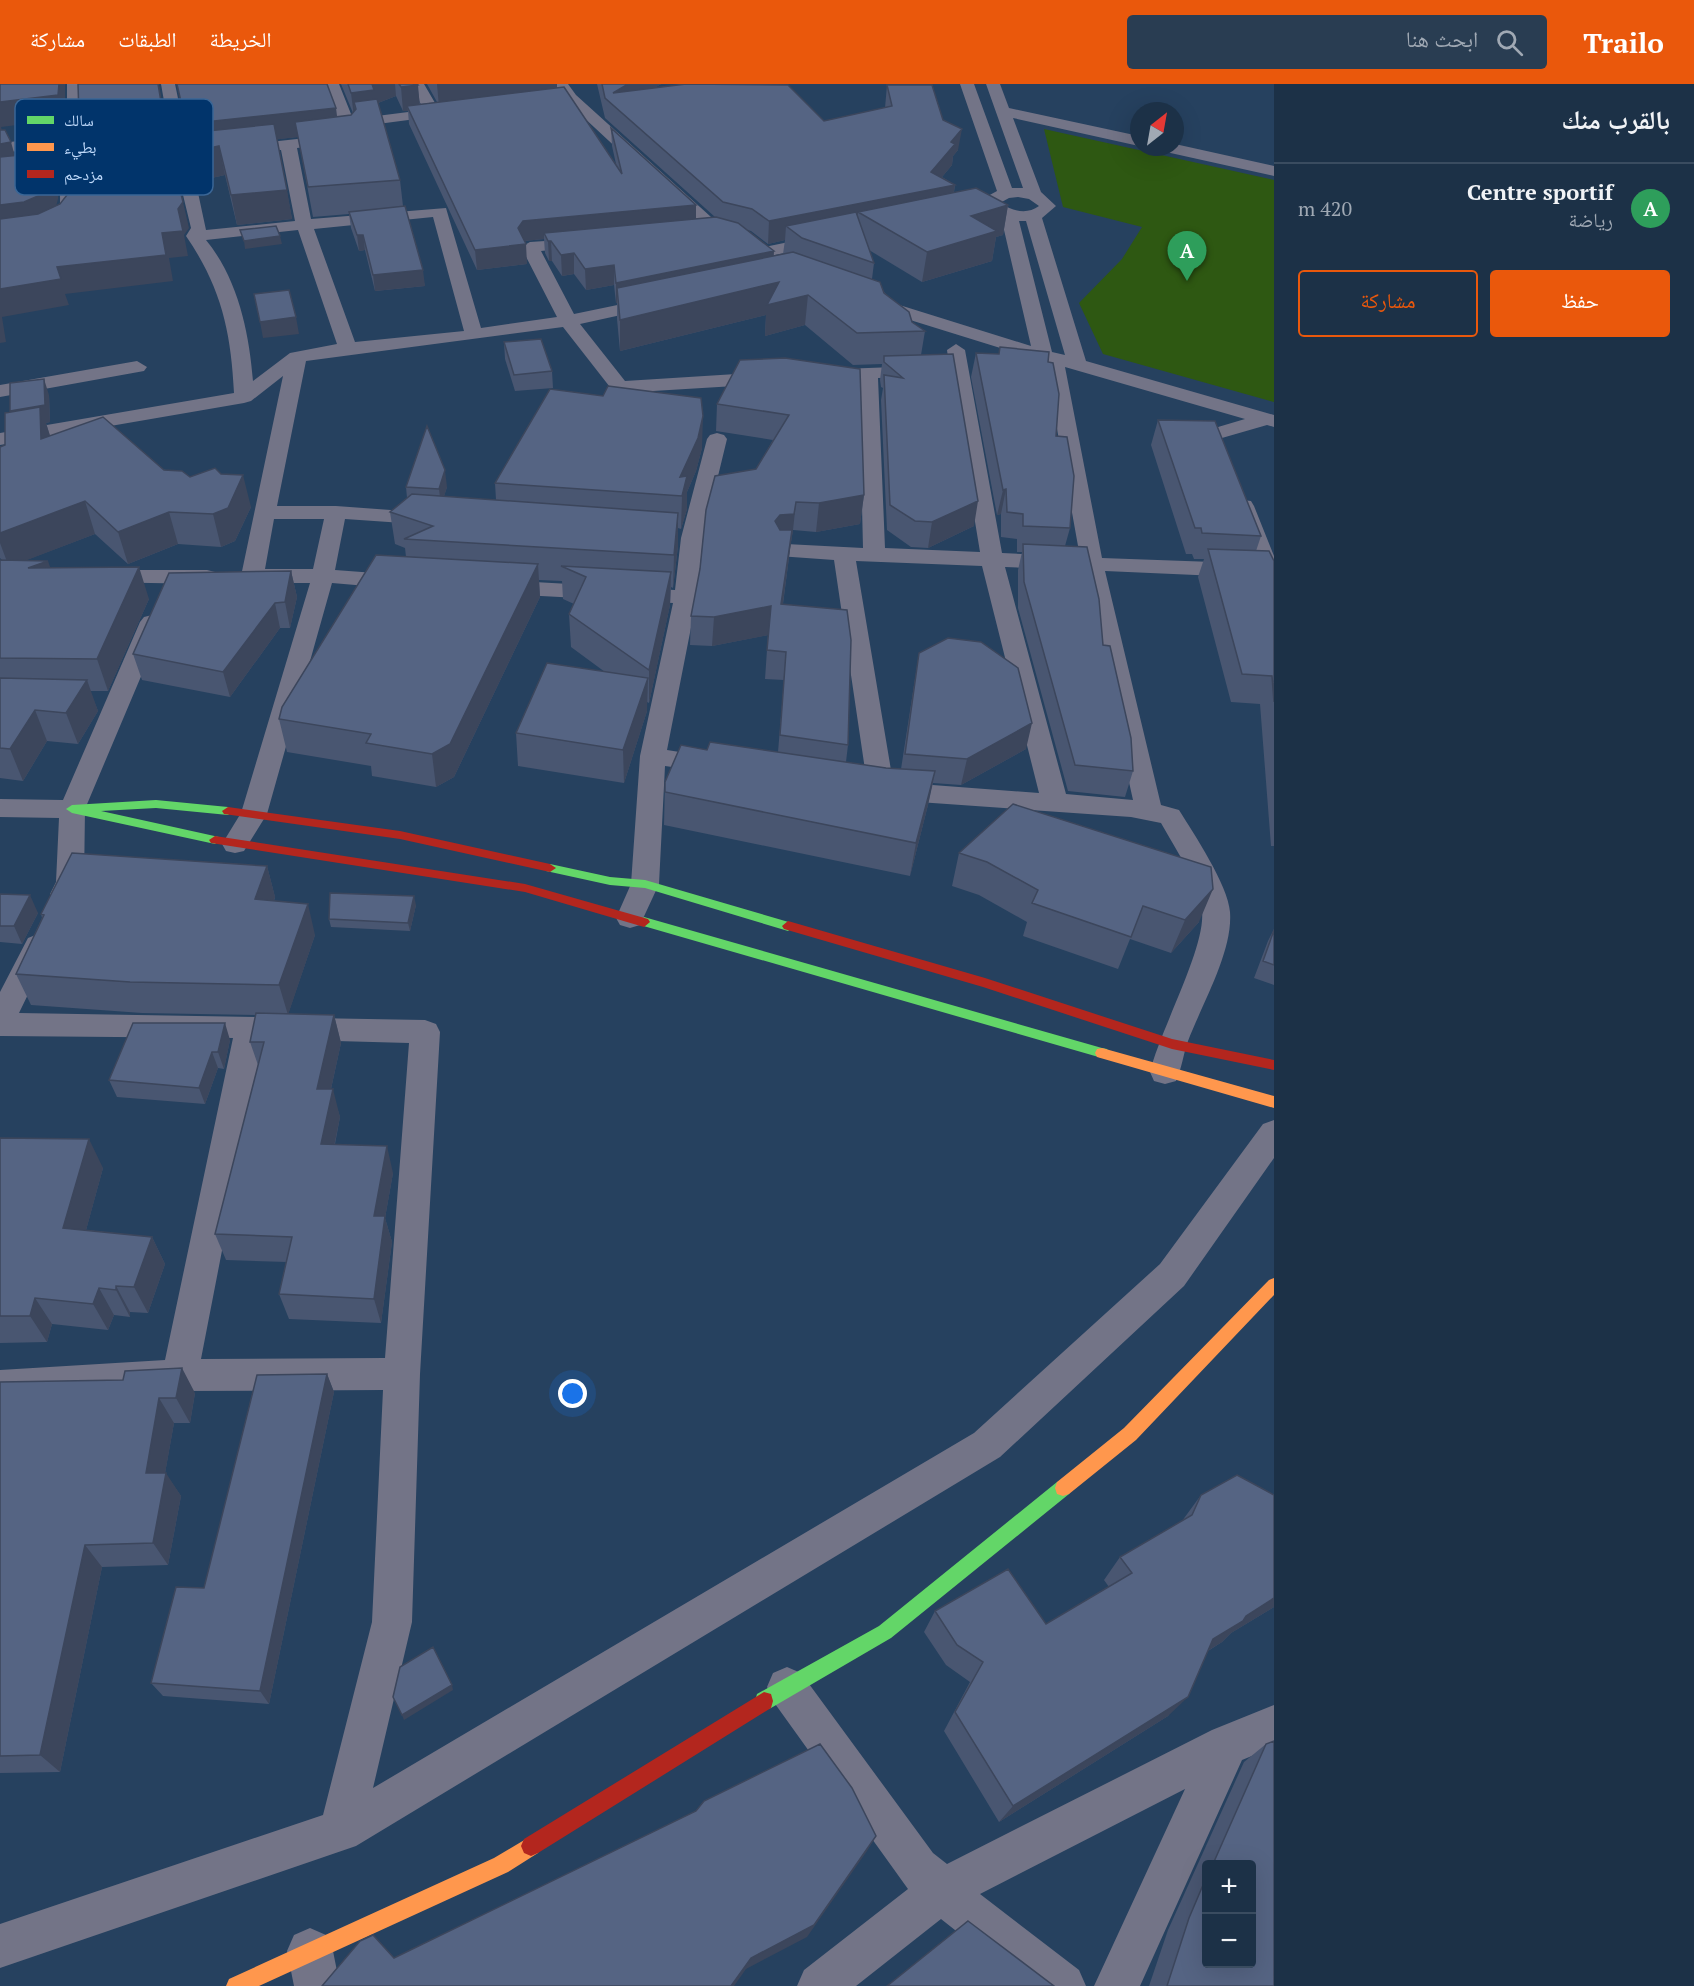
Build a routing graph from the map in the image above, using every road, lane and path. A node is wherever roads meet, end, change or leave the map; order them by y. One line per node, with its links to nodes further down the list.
1 (74, 84): 9 (street)
2 (168, 84): 10 (street)
3 (332, 84): 15 (street)
4 (417, 84): 14 (street)
5 (561, 84): 8 (street)
6 (967, 84): 25 (street)
7 (993, 84): 13 (street)
8 (571, 98): 11 (street); 32 (street)
9 (74, 99)
10 (171, 99)
11 (548, 100)
12 (468, 109): 14 (street)
13 (1003, 111): 16 (street); 28 (street)
14 (433, 113): 15 (street)
15 (347, 124): 17 (street)
16 (1130, 139)
17 (288, 144): 21 (street); 31 (street)
18 (15, 146): 19 (street)
19 (0, 148)
20 (1184, 151): 22 (street)
21 (213, 153)
22 (1274, 171)
23 (15, 174): 24 (street)
24 (0, 176)
25 (1005, 193): 28 (street); 29 (street)
26 (67, 195): 36 (street)
27 (191, 195): 35 (street)
28 (1034, 195): 30 (street)
29 (1009, 214): 30 (street); 46 (street)
30 (1033, 215): 48 (street)
31 (304, 225): 35 (street); 44 (street); 45 (street)
32 (715, 230): 33 (street); 38 (street)
33 (692, 232)
34 (844, 235): 38 (street)
35 (194, 236): 54 (street)
36 (0, 239)
37 (599, 241): 42 (street)
38 (765, 252): 39 (street)
39 (783, 267)
40 (848, 294): 43 (street)
41 (680, 297): 42 (street)
42 (568, 321): 44 (street); 51 (street)
43 (952, 329): 46 (street); 50 (street)
44 (474, 335): 45 (street)
45 (348, 348): 47 (street)
46 (1048, 356): 48 (street); 68 (street)
47 (297, 357): 54 (street); 62 (street)
48 (1077, 364): 53 (street)
49 (137, 367): 52 (street)
50 (959, 370): 51 (street); 67 (street)
51 (868, 372): 66 (street)
52 (0, 391)
53 (1191, 397): 55 (street); 56 (street)
54 (244, 398): 57 (street)
55 (1270, 420): 56 (street)
56 (1215, 434): 59 (street)
57 (0, 439)
58 (717, 440): 76 (street)
59 (1223, 455)
60 (1235, 487): 73 (street)
61 (336, 512): 62 (street); 63 (street); 70 (street)
62 (266, 513): 69 (street)
63 (455, 520)
64 (786, 551): 65 (street)
65 (844, 554): 66 (street); 79 (street)
66 (874, 555): 67 (street)
67 (992, 560): 68 (street); 79 (street)
68 (1092, 564): 73 (street); 82 (street)
69 (252, 576): 70 (street); 72 (street)
70 (323, 576): 74 (street); 83 (street)
71 (80, 577): 72 (street)
72 (171, 578): 81 (street)
73 (1271, 578)
74 (422, 583)
75 (479, 586): 76 (street)
76 (686, 597): 77 (street)
77 (653, 756): 78 (street); 85 (street)
78 (745, 770)
79 (1055, 804): 82 (street)
80 (0, 808): 81 (street)
81 (72, 809): 83 (street); 84 (street); 87 (street)
82 (1149, 811): 89 (street)
83 (254, 814): 84 (street); 85 (street)
84 (235, 844): 86 (street)
85 (645, 884): 86 (street); 89 (street)
86 (630, 918): 91 (street)
87 (0, 1022): 88 (street)
88 (250, 1027): 95 (street); 96 (street)
89 (1172, 1044): 90 (street); 91 (street)
90 (1274, 1065)
91 (1165, 1072): 92 (street)
92 (1274, 1102)
93 (1274, 1133): 101 (street)
94 (1274, 1285): 98 (street)
95 (402, 1374): 96 (street); 101 (street)
96 (180, 1376): 97 (street)
97 (0, 1387)
98 (787, 1687): 102 (street); 104 (street)
99 (1274, 1726): 100 (street)
100 (1227, 1745): 102 (street); 108 (street)
101 (341, 1831): 103 (street)
102 (942, 1890): 106 (street); 107 (street)
103 (0, 1946)
104 (314, 1968): 105 (street)
105 (236, 1986)
106 (820, 1986)
107 (1063, 1986)
108 (1117, 1986)

